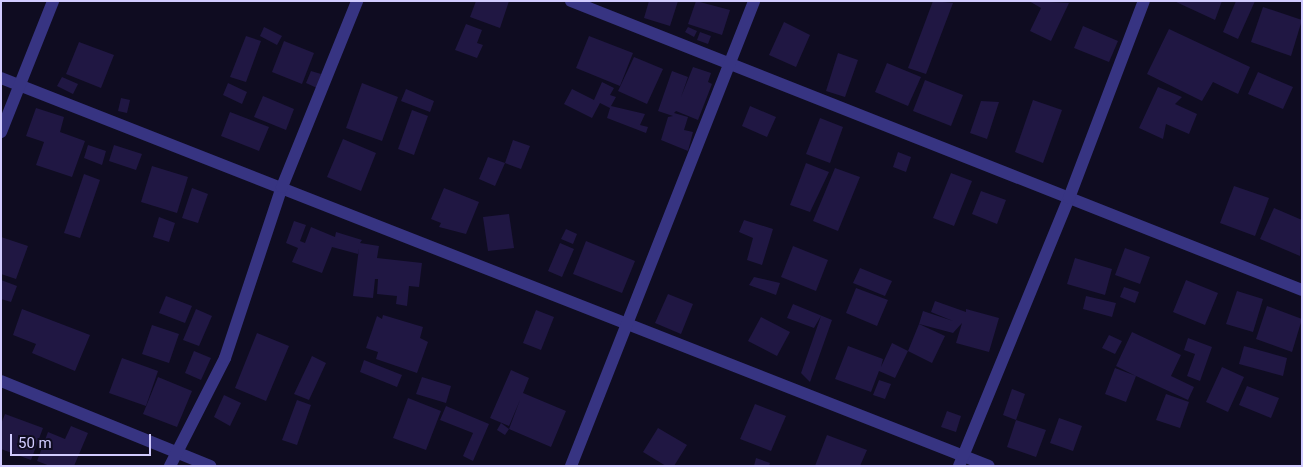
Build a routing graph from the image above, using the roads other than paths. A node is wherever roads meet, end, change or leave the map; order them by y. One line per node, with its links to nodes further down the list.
1 (53, 1): 8 (street)
2 (357, 1): 10 (street)
3 (571, 1): 6 (street)
4 (754, 1): 6 (street)
5 (1144, 1): 11 (street)
6 (729, 64): 11 (street); 13 (street)
7 (1, 78): 8 (street)
8 (19, 85): 9 (street); 10 (street)
9 (1, 132)
10 (282, 187): 13 (street); 15 (street)
11 (1069, 198): 12 (street); 16 (street)
12 (1302, 290)
13 (627, 323): 16 (street); 19 (street)
14 (1, 381): 15 (street)
15 (176, 452): 17 (street); 18 (street)
16 (961, 461): 20 (street)
17 (170, 466)
18 (210, 466)
19 (571, 466)
20 (989, 466)

